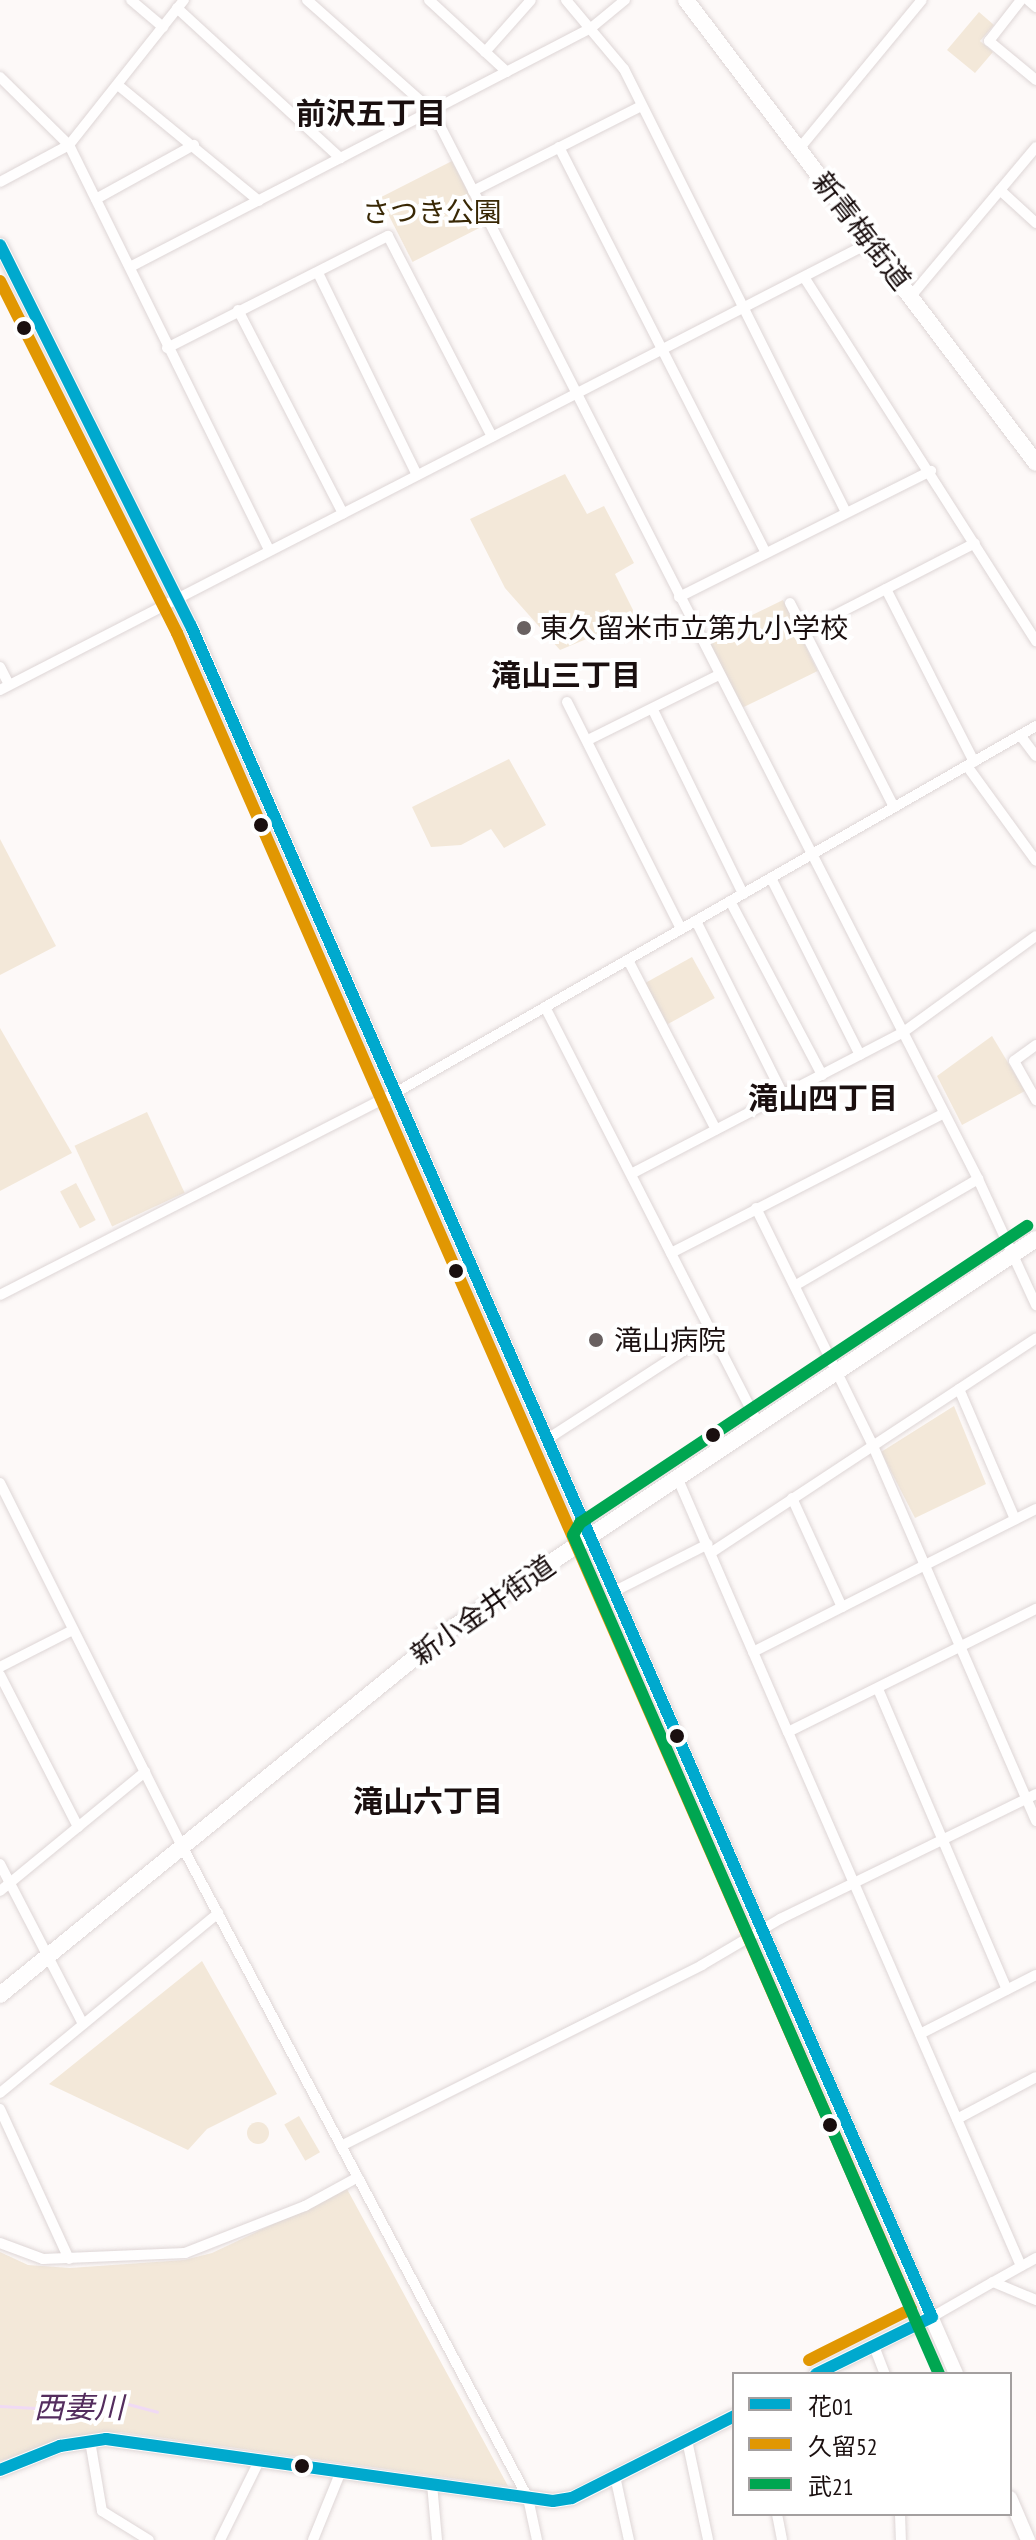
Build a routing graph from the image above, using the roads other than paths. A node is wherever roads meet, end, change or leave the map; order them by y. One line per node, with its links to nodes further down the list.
1 (131, 0): 13 (street)
2 (307, 0): 21 (street)
3 (429, 0): 15 (street)
4 (531, 0): 15 (street)
5 (566, 0): 14 (street)
6 (625, 0): 14 (street)
7 (922, 0): 26 (street)
8 (1021, 0): 18 (street)
9 (1028, 0): 12 (street)
10 (180, 4): 13 (street); 27 (street)
11 (694, 4): 26 (main road, 新青梅街道)
12 (1036, 7)
13 (163, 27): 19 (street)
14 (591, 28): 16 (street); 20 (street)
15 (485, 52): 16 (street)
16 (507, 72): 21 (street)
17 (0, 77): 22 (street)
18 (1036, 80)
19 (119, 86): 22 (street); 23 (street)
20 (641, 106): 24 (street); 40 (street)
21 (433, 112): 27 (street); 30 (street)
22 (69, 145): 28 (street); 31 (street)
23 (194, 145): 31 (street); 32 (street)
24 (559, 147): 30 (street); 43 (street)
25 (1036, 147): 29 (street)
26 (799, 149): 34 (main road, 新青梅街道)
27 (340, 158): 32 (street)
28 (0, 182)
29 (1000, 190): 33 (street); 39 (street)
30 (473, 191): 44 (street)
31 (96, 199): 36 (street)
32 (259, 201): 36 (street)
33 (1036, 223)
34 (871, 242): 38 (street); 39 (main road, 新青梅街道)
35 (0, 245): 56 (street)
36 (130, 267): 42 (street)
37 (318, 273): 41 (street); 45 (street); 48 (street)
38 (804, 277): 40 (street); 47 (street)
39 (912, 295): 46 (main road, 新青梅街道)
40 (743, 309): 43 (street); 49 (street)
41 (238, 310): 42 (street); 50 (street)
42 (167, 348): 52 (street)
43 (661, 350): 44 (street); 53 (street)
44 (573, 396): 45 (street); 55 (street)
45 (492, 437): 48 (street)
46 (1036, 463)
47 (931, 471): 49 (street); 51 (street)
48 (417, 475): 50 (street)
49 (846, 512): 53 (street)
50 (343, 513): 52 (street)
51 (975, 543): 54 (street); 59 (street)
52 (269, 550): 56 (street)
53 (765, 552): 55 (street)
54 (886, 589): 58 (street); 69 (street)
55 (679, 597): 61 (street)
56 (178, 598): 62 (street); 85 (street)
57 (790, 603): 58 (street)
58 (804, 631): 70 (street)
59 (1036, 641)
60 (0, 667): 62 (street)
61 (719, 675): 64 (street); 71 (street)
62 (4, 688)
63 (567, 702): 67 (street)
64 (653, 710): 67 (street); 74 (street)
65 (1036, 726): 66 (street)
66 (1020, 735): 68 (street); 69 (street)
67 (588, 740): 77 (street)
68 (1036, 756)
69 (970, 764): 70 (street); 72 (street)
70 (894, 807): 71 (street)
71 (811, 855): 73 (street); 81 (street)
72 (1036, 861)
73 (771, 878): 74 (street); 83 (street)
74 (743, 894): 75 (street)
75 (730, 901): 76 (street); 84 (street)
76 (696, 921): 77 (street); 86 (street)
77 (681, 929): 79 (street)
78 (1036, 936): 81 (street)
79 (628, 960): 80 (street); 89 (street)
80 (545, 1007): 85 (street); 90 (street)
81 (902, 1033): 83 (street); 88 (street)
82 (1036, 1045): 87 (street)
83 (860, 1055): 84 (street)
84 (822, 1075): 86 (street)
85 (395, 1093): 97 (street); 104 (street)
86 (783, 1095): 89 (street)
87 (1036, 1100)
88 (944, 1113): 91 (street); 92 (street)
89 (716, 1130): 90 (street)
90 (631, 1174): 94 (street)
91 (978, 1179): 95 (street); 96 (street)
92 (756, 1208): 94 (street); 96 (street)
93 (1036, 1239): 95 (main road, 新小金井街道)
94 (671, 1253): 99 (street)
95 (1015, 1254): 98 (street); 101 (main road, 新小金井街道)
96 (796, 1285): 101 (street)
97 (0, 1295)
98 (1036, 1305)
99 (711, 1333): 103 (street); 104 (street)
100 (1036, 1338): 102 (street)
101 (838, 1371): 103 (main road, 新小金井街道); 105 (street)
102 (959, 1389): 105 (street); 110 (street)
103 (758, 1424): 106 (main road, 新小金井街道)
104 (546, 1440): 111 (street)
105 (873, 1446): 108 (street); 113 (street)
106 (677, 1477): 111 (main road, 新小金井街道); 112 (street)
107 (0, 1483): 117 (street)
108 (792, 1498): 112 (street); 115 (street)
109 (1036, 1509): 110 (street)
110 (1015, 1519): 113 (street)
111 (589, 1536): 114 (street); 129 (main road, 新小金井街道)
112 (710, 1548): 114 (street); 119 (street)
113 (925, 1565): 115 (street); 118 (street)
114 (613, 1592): 135 (street)
115 (842, 1607): 119 (street)
116 (1036, 1609): 118 (street)
117 (73, 1630): 120 (street); 124 (street)
118 (960, 1646): 122 (street); 125 (street)
119 (753, 1652): 123 (street)
120 (0, 1667)
121 (0, 1675): 127 (street)
122 (878, 1689): 123 (street); 128 (street)
123 (788, 1732): 132 (street)
124 (145, 1772): 127 (street); 129 (street)
125 (1031, 1796): 126 (street); 128 (street)
126 (1036, 1821)
127 (78, 1827): 131 (street)
128 (941, 1840): 132 (street); 138 (street)
129 (182, 1846): 134 (street); 136 (main road, 新小金井街道)
130 (0, 1864): 131 (street)
131 (10, 1883): 133 (street); 136 (street)
132 (854, 1884): 135 (street); 141 (street)
133 (0, 1891)
134 (218, 1913): 140 (street); 146 (street)
135 (761, 1929): 146 (street); 154 (street)
136 (47, 1956): 139 (main road, 新小金井街道); 140 (street)
137 (1036, 1975): 138 (street)
138 (1007, 1990): 141 (street)
139 (0, 1995)
140 (83, 2024): 143 (street)
141 (920, 2034): 145 (street)
142 (1036, 2077): 145 (street)
143 (0, 2093)
144 (0, 2109): 150 (street)
145 (957, 2119): 151 (street)
146 (341, 2146): 147 (street)
147 (358, 2177): 150 (street); 167 (street)
148 (0, 2243): 150 (street)
149 (1036, 2258): 151 (street)
150 (69, 2259)
151 (1021, 2266): 152 (street)
152 (993, 2282): 153 (street); 154 (street)
153 (1036, 2300)
154 (932, 2317): 155 (street); 158 (street)
155 (874, 2346): 156 (street); 157 (street)
156 (820, 2372)
157 (884, 2372)
158 (955, 2372)
159 (732, 2417): 160 (street)
160 (687, 2440): 165 (street); 177 (street)
161 (90, 2441): 162 (street); 163 (street); 171 (street)
162 (259, 2461): 164 (street); 172 (street)
163 (0, 2470)
164 (341, 2471): 166 (street); 173 (street)
165 (615, 2476): 167 (street); 176 (street)
166 (432, 2484): 167 (street); 174 (street)
167 (528, 2498): 175 (street)
168 (1012, 2503): 180 (street)
169 (777, 2516): 178 (street)
170 (900, 2516): 179 (street)
171 (149, 2540)
172 (220, 2540)
173 (313, 2540)
174 (437, 2540)
175 (537, 2540)
176 (629, 2540)
177 (708, 2540)
178 (782, 2540)
179 (901, 2540)
180 (1028, 2540)

